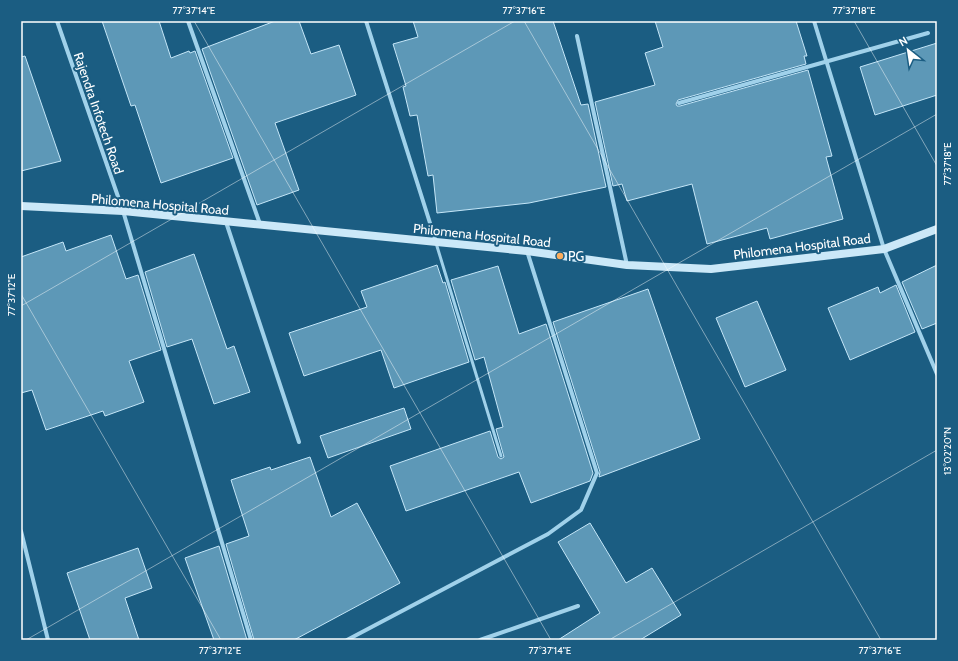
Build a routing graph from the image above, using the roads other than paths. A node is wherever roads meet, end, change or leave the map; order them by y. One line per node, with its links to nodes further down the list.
1 (57, 21): 10 (street, Rajendra Infotech Road)
2 (188, 21): 12 (street)
3 (366, 21): 14 (street)
4 (814, 21): 7 (street)
5 (928, 33): 7 (street)
6 (578, 36): 17 (street)
7 (826, 62): 8 (street); 15 (street)
8 (678, 103)
9 (21, 206): 10 (street, Philomena Hospital Road)
10 (123, 211): 11 (street, Philomena Hospital Road); 24 (street, Rajendra Infotech Road)
11 (226, 221): 12 (street, Philomena Hospital Road); 19 (street)
12 (260, 224): 14 (street, Philomena Hospital Road)
13 (937, 229): 15 (street, Philomena Hospital Road)
14 (436, 242): 16 (street, Philomena Hospital Road); 20 (lane)
15 (884, 249): 17 (street, Philomena Hospital Road); 18 (street)
16 (528, 251): 17 (street, Philomena Hospital Road); 25 (street)
17 (628, 265)
18 (937, 374)
19 (299, 442)
20 (501, 456)
21 (21, 531): 23 (street)
22 (578, 606): 26 (street)
23 (48, 640)
24 (251, 640)
25 (347, 640)
26 (480, 640)

